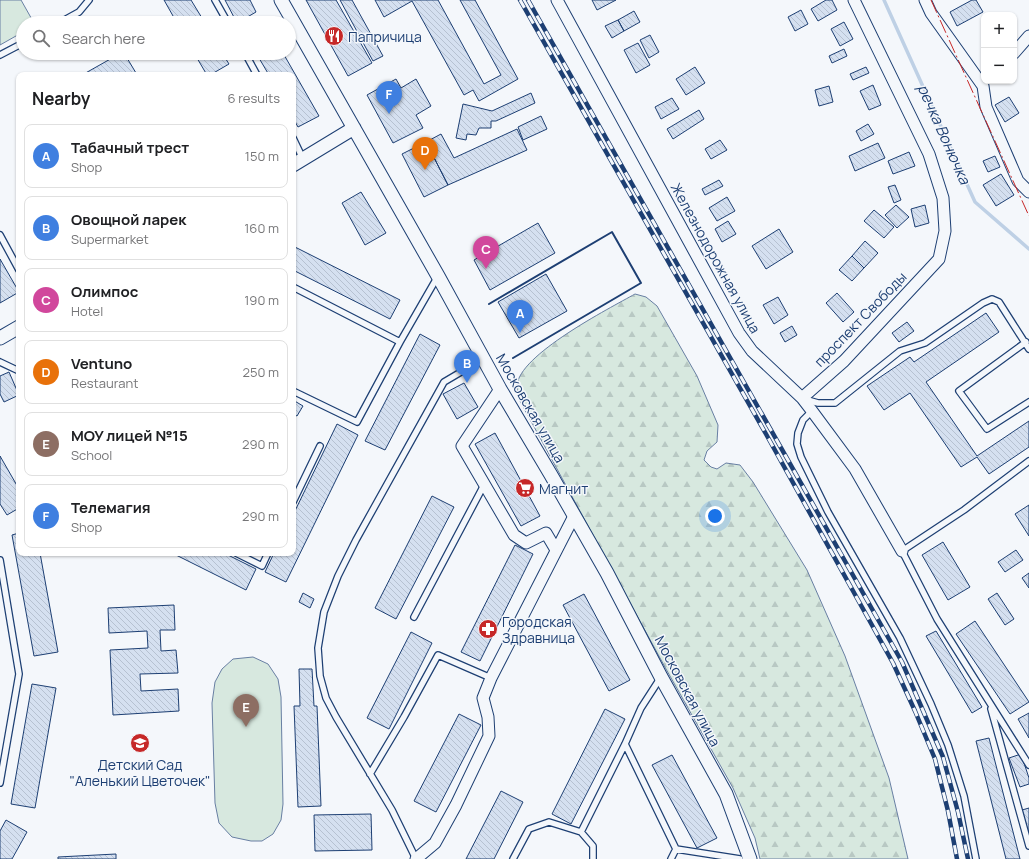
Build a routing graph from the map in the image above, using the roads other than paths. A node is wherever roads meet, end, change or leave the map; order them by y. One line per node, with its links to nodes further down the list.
1 (89, 0): 7 (lane)
2 (215, 0): 8 (lane)
3 (282, 0): 9 (street, Московская улица)
4 (557, 0): 36 (street, Железнодорожная улица)
5 (854, 0): 36 (street, проспект Свободы)
6 (925, 0): 17 (street)
7 (72, 16)
8 (224, 16)
9 (291, 16)
10 (296, 25): 19 (street, Московская улица)
11 (1029, 36): 13 (street)
12 (16, 47): 14 (lane)
13 (1017, 50)
14 (0, 55)
15 (249, 60): 16 (lane)
16 (255, 72)
17 (981, 78)
18 (986, 84): 21 (street)
19 (354, 128): 20 (street); 24 (street, Московская улица)
20 (298, 162)
21 (1029, 192)
22 (0, 235): 23 (lane)
23 (16, 264)
24 (438, 276): 28 (lane); 31 (street, Московская улица)
25 (296, 289): 28 (lane)
26 (16, 329): 27 (street)
27 (0, 338)
28 (400, 342): 35 (lane)
29 (1026, 342): 30 (lane); 36 (lane); 37 (lane)
30 (1029, 349)
31 (483, 359): 34 (street, Московская улица); 55 (lane)
32 (0, 362): 33 (lane)
33 (16, 370)
34 (500, 389): 41 (street); 43 (street, Московская улица)
35 (296, 392)
36 (802, 398): 38 (street, Железнодорожная улица)
37 (1029, 402)
38 (812, 411): 45 (street, Железнодорожная улица); 66 (lane)
39 (320, 446): 42 (lane)
40 (1029, 461): 45 (lane)
41 (484, 484): 44 (street); 49 (lane)
42 (296, 496)
43 (574, 516): 44 (street); 50 (street, Московская улица)
44 (556, 550): 51 (street)
45 (902, 551): 52 (lane)
46 (242, 556): 47 (lane)
47 (267, 556)
48 (0, 560): 56 (lane)
49 (414, 617)
50 (661, 677): 53 (lane); 65 (street, Московская улица)
51 (491, 678): 55 (lane); 60 (street)
52 (989, 702): 54 (lane); 58 (lane)
53 (625, 744): 57 (lane); 59 (lane)
54 (1029, 765)
55 (370, 774): 60 (lane)
56 (0, 783)
57 (581, 832): 61 (lane); 62 (lane)
58 (1029, 846)
59 (676, 849): 63 (lane); 64 (lane)
60 (416, 859)
61 (513, 859)
62 (593, 859)
63 (671, 859)
64 (740, 859)
65 (750, 859)
66 (976, 859)

